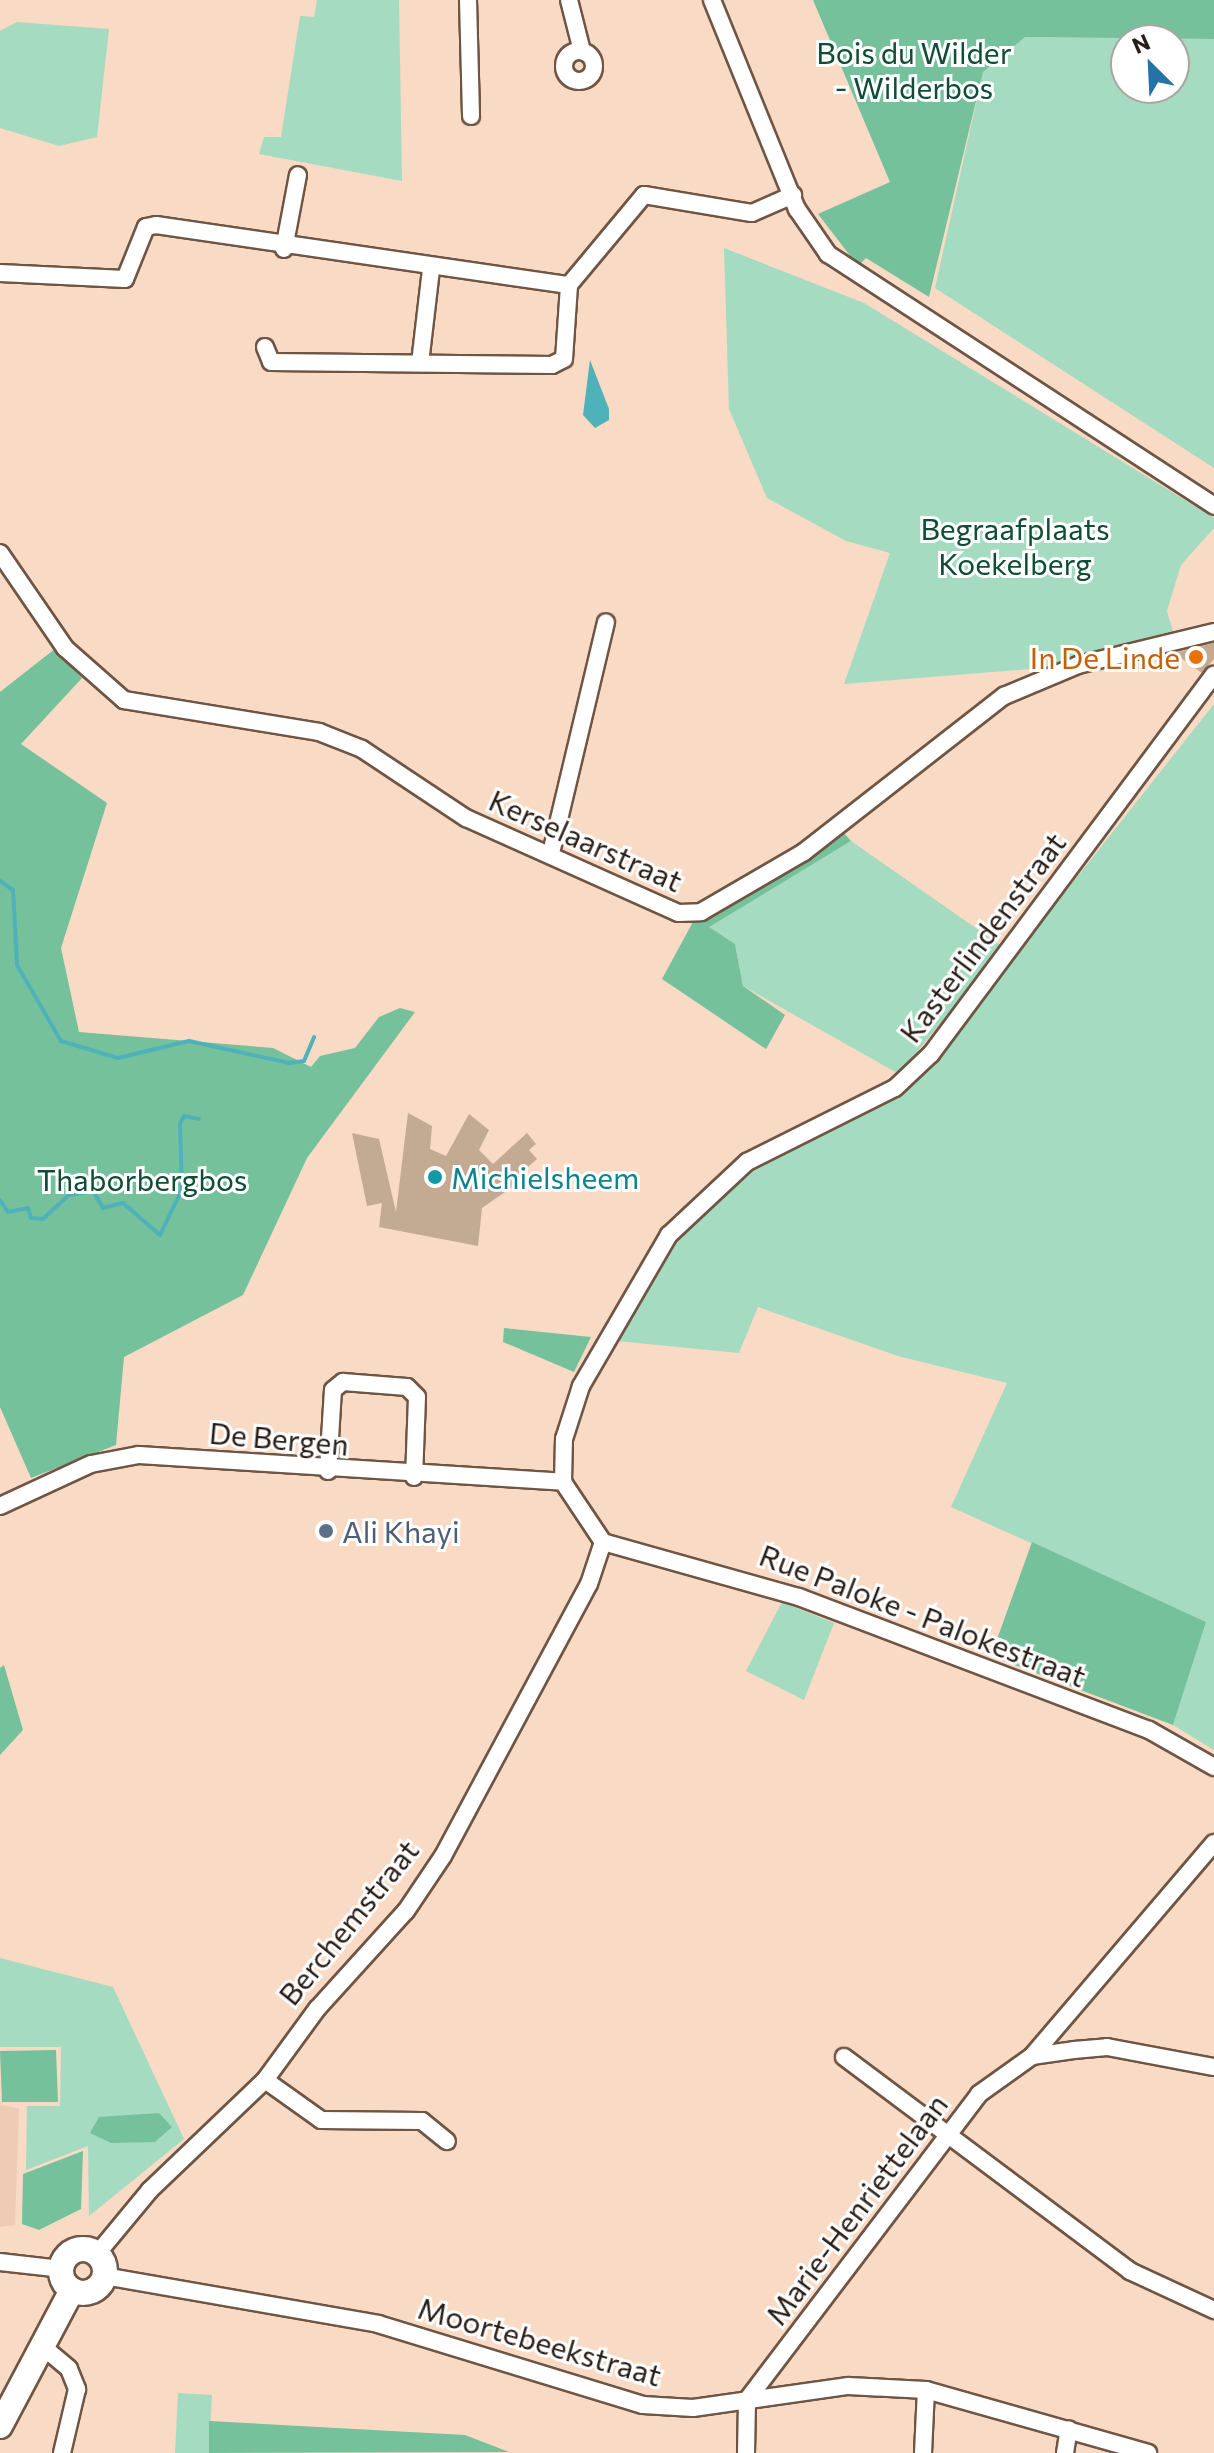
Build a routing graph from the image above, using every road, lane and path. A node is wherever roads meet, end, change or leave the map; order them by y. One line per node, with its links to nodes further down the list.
1 (468, 0): 5 (street)
2 (569, 0): 4 (street)
3 (712, 0): 7 (street)
4 (582, 51)
5 (471, 116)
6 (298, 175): 8 (street)
7 (793, 195): 11 (street); 14 (street)
8 (284, 249): 9 (street); 10 (street)
9 (431, 269): 11 (street); 13 (street)
10 (0, 273)
11 (569, 285): 13 (street)
12 (265, 347): 13 (street)
13 (420, 363)
14 (1214, 506)
15 (0, 553): 19 (street, Kerselaarstraat)
16 (606, 622): 19 (street)
17 (1214, 632): 19 (street, Kerselaarstraat)
18 (1214, 675): 22 (street, Kasterlindenstraat)
19 (551, 853)
20 (328, 1471): 21 (street, De Bergen); 21 (street); 23 (street, De Bergen)
21 (414, 1477): 22 (street, De Bergen)
22 (563, 1482): 24 (street)
23 (0, 1506)
24 (603, 1542): 25 (street, Rue Paloke - Palokestraat); 30 (street, Berchemstraat)
25 (1214, 1767)
26 (1214, 1843): 27 (street)
27 (1032, 2056): 29 (street, Marie-Henriettelaan); 31 (street, Marie-Henriettelaan)
28 (844, 2057): 31 (street)
29 (1214, 2067)
30 (265, 2080): 32 (street); 34 (street, Berchemstraat)
31 (945, 2132): 36 (street); 39 (street, Marie-Henriettelaan)
32 (447, 2141)
33 (0, 2262): 35 (street)
34 (101, 2265): 35 (street, Berchemstraat); 35 (street); 39 (street, Moortebeekstraat)
35 (66, 2280): 37 (street)
36 (1214, 2310)
37 (42, 2346): 40 (street); 42 (street)
38 (926, 2390): 39 (street, Moortebeekstraat); 41 (street, Moortebeekstraat); 44 (street)
39 (747, 2400): 43 (street)
40 (0, 2426)
41 (1069, 2429): 45 (street); 46 (street, Moortebeekstraat)
42 (62, 2453)
43 (746, 2453)
44 (923, 2453)
45 (1065, 2453)
46 (1148, 2453)

